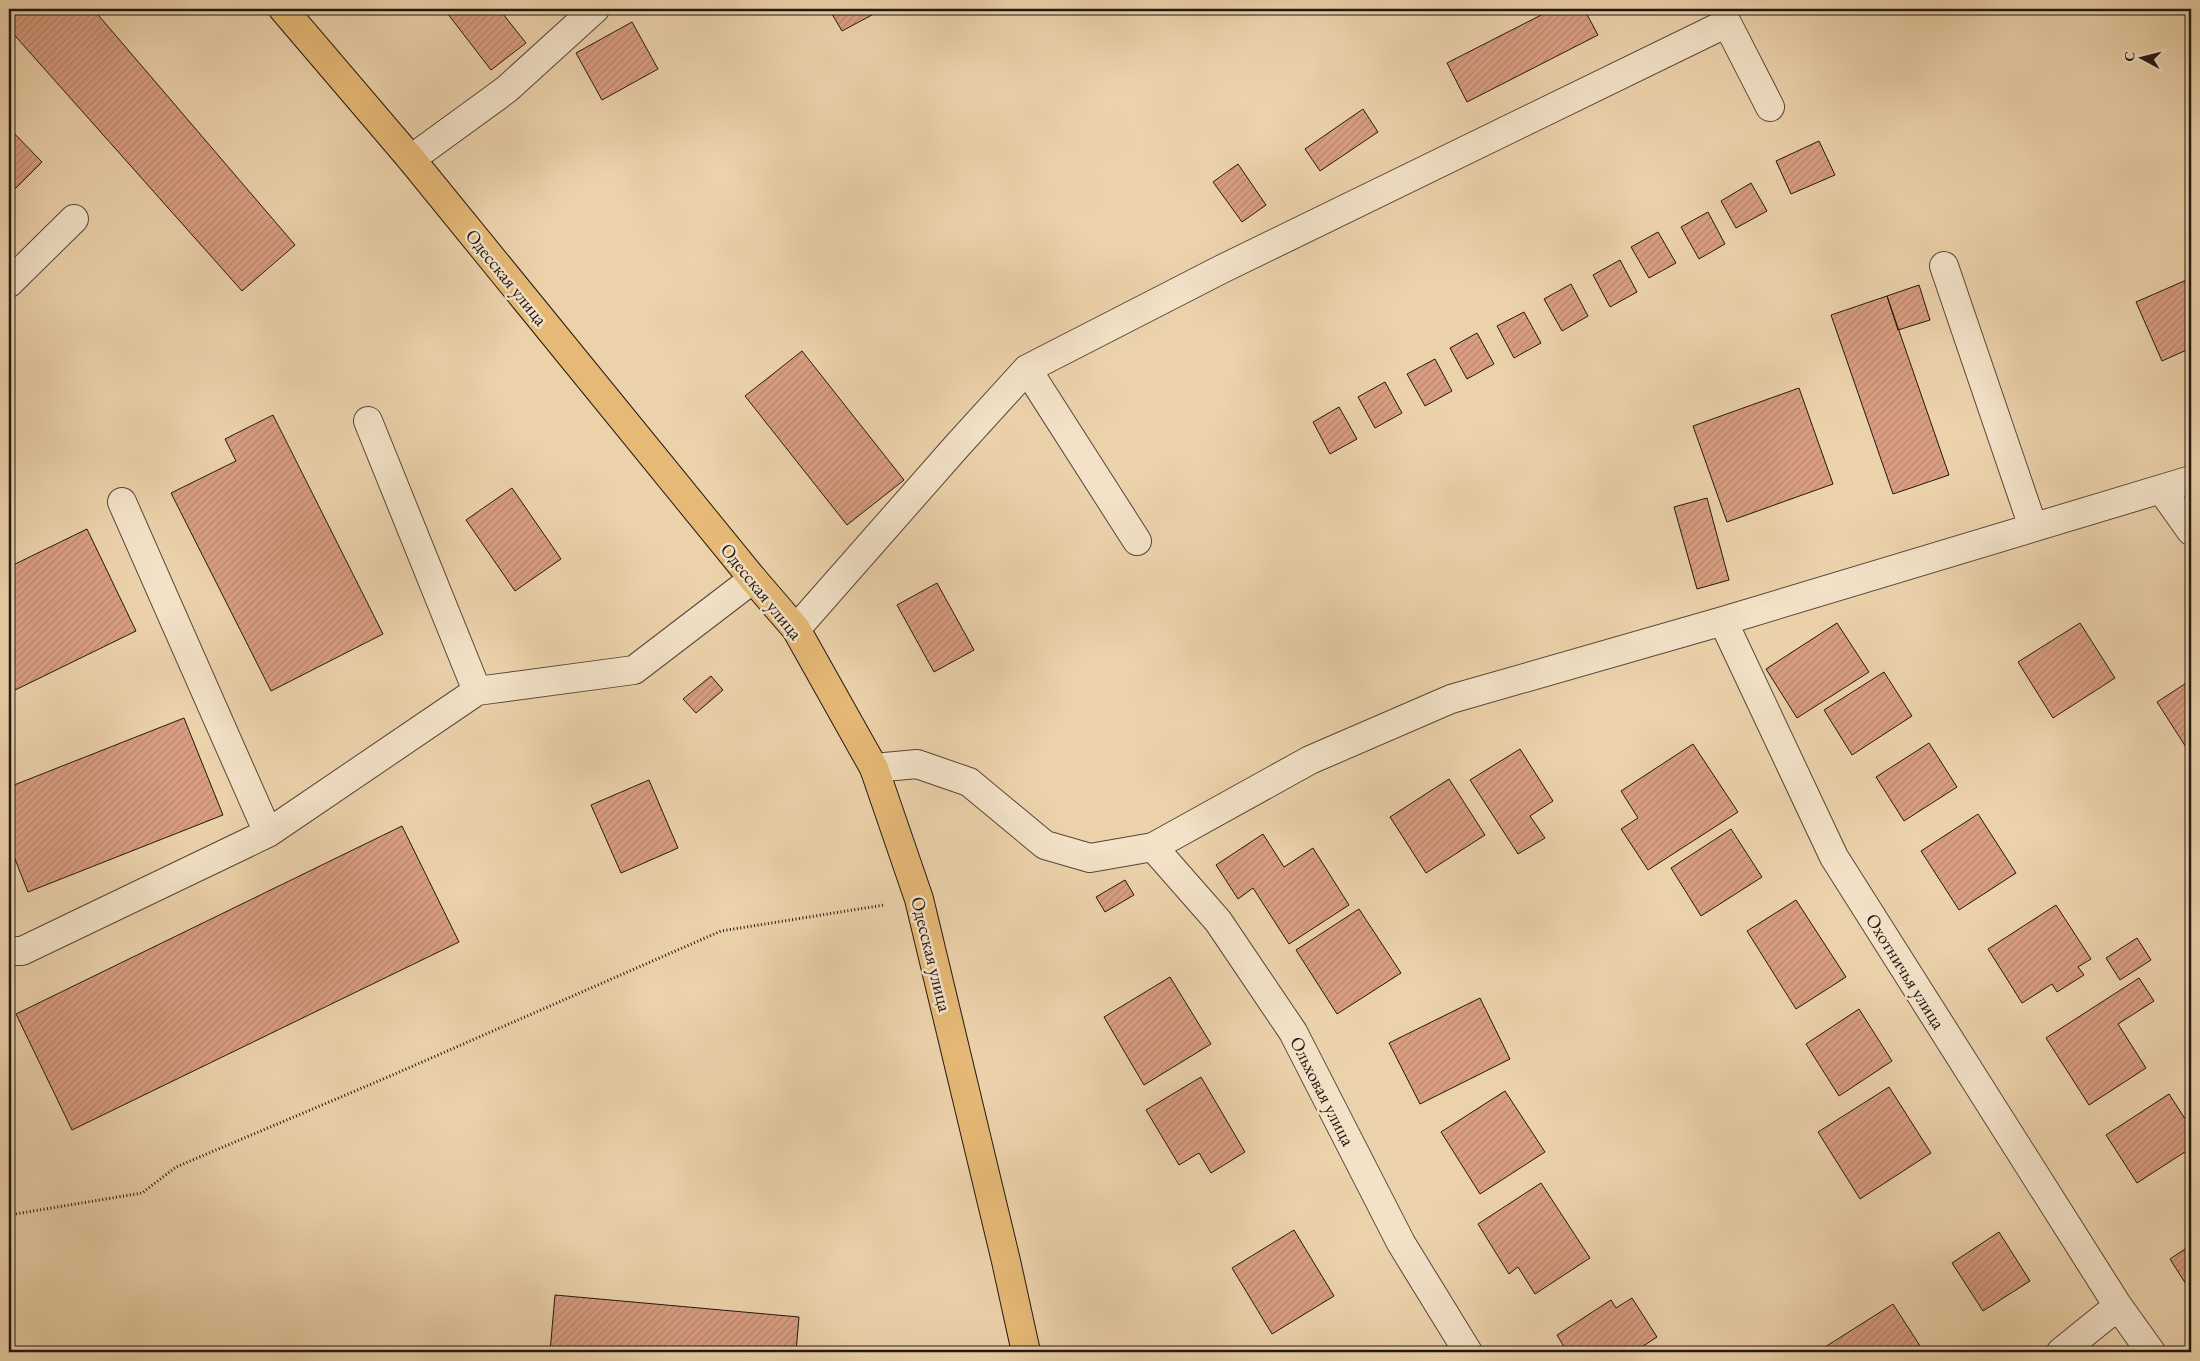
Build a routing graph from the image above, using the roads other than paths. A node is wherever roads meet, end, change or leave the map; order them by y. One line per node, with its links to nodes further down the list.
1 (283, 9): 4 (main road, Одесская улица)
2 (595, 9): 4 (street)
3 (1770, 107): 8 (street)
4 (412, 159): 16 (main road, Одесская улица)
5 (74, 219): 7 (street)
6 (1944, 266): 13 (street)
7 (9, 283)
8 (1027, 370): 15 (street); 18 (street)
9 (368, 420): 19 (street)
10 (2191, 480): 11 (street)
11 (2161, 489): 13 (street); 14 (street)
12 (122, 502): 21 (street)
13 (2034, 527): 17 (street)
14 (2191, 531)
15 (1137, 541)
16 (753, 579): 18 (main road, Одесская улица); 19 (street)
17 (1723, 621): 22 (street); 24 (street, Охотничья улица)
18 (796, 630): 20 (main road, Одесская улица)
19 (477, 690): 21 (street)
20 (874, 768): 22 (street); 25 (main road, Одесская улица)
21 (268, 833): 23 (street)
22 (1153, 847): 26 (street, Ольховая улица)
23 (9, 951)
24 (2118, 1306): 27 (street); 28 (street, Охотничья улица)
25 (1026, 1352)
26 (1468, 1352)
27 (2061, 1352)
28 (2150, 1352)

